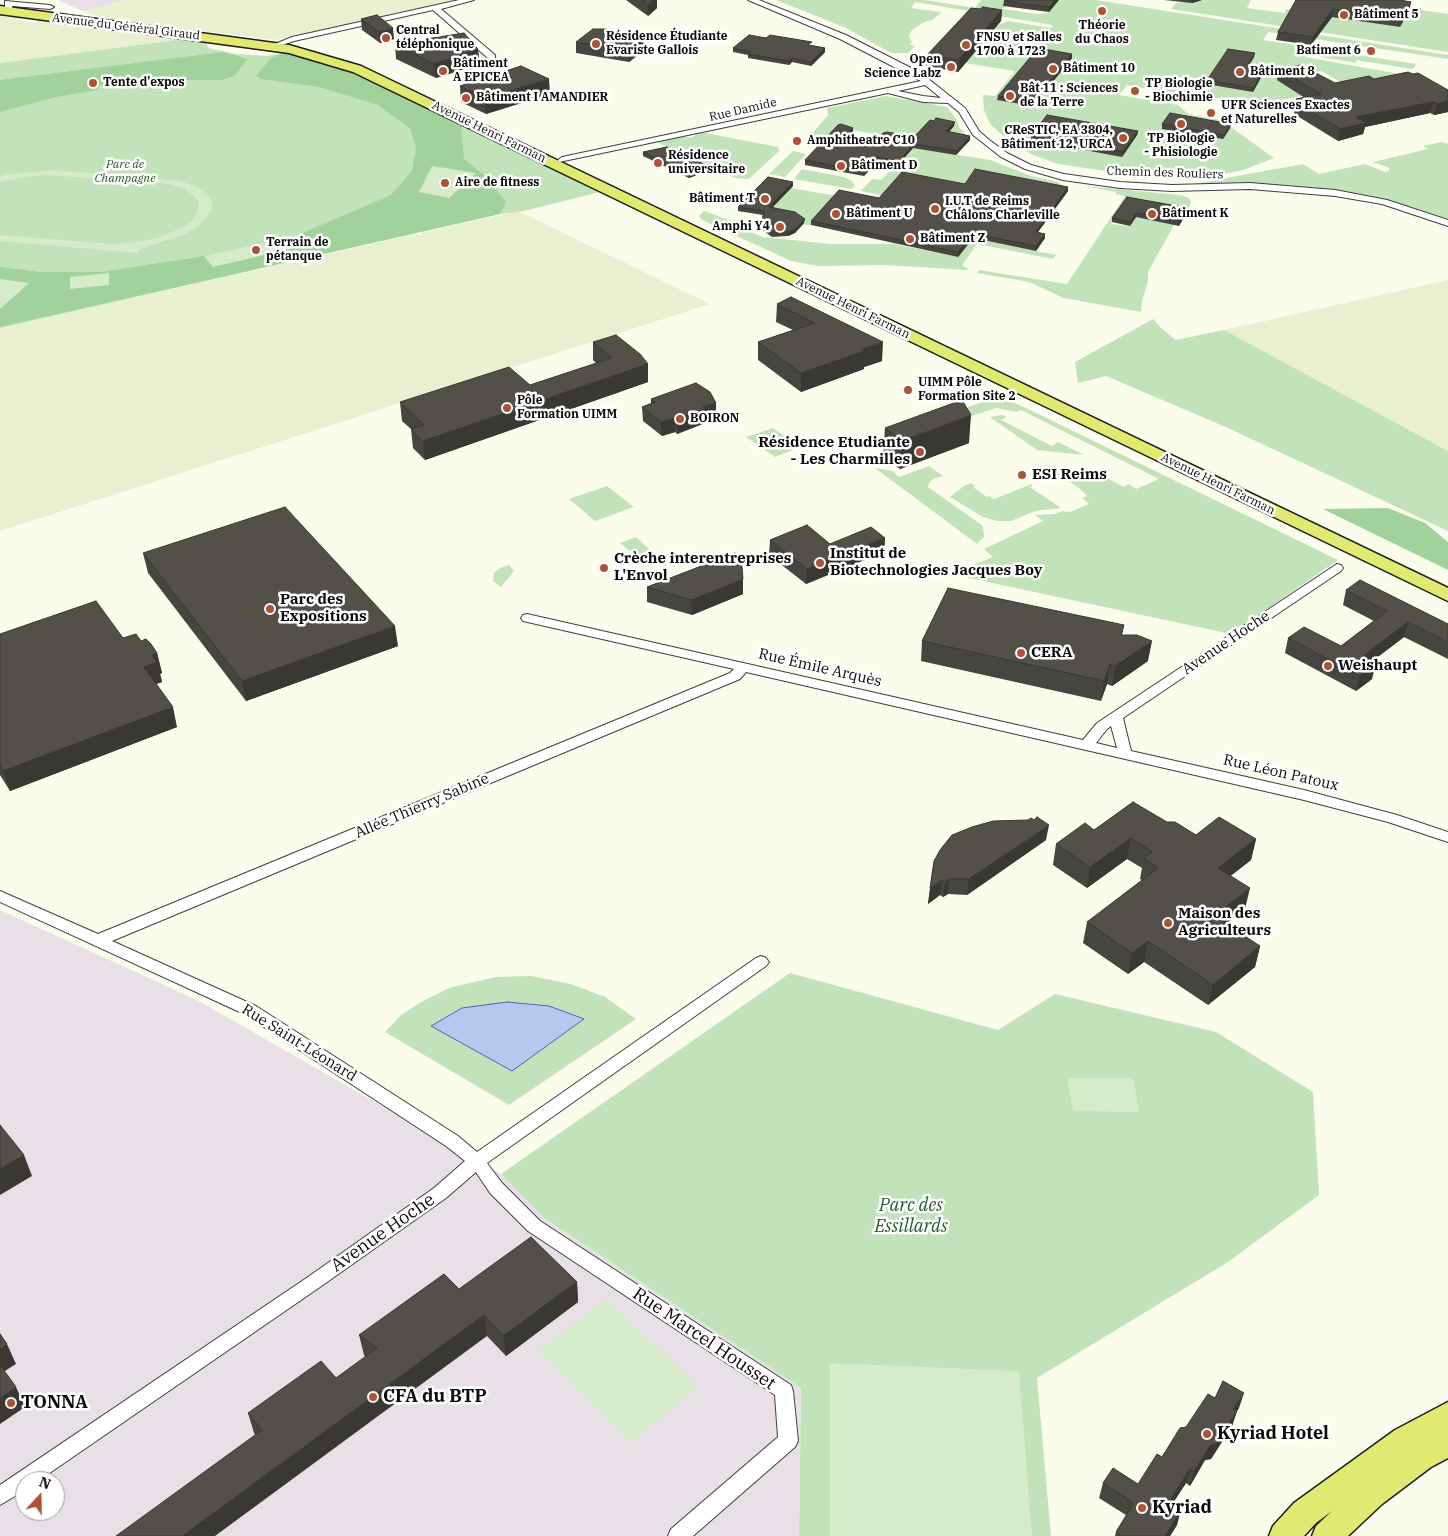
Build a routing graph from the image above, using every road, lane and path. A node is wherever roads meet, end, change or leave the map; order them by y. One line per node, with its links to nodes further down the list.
1 (470, 0): 5 (street)
2 (752, 0): 11 (street, Chemin des Rouliers)
3 (23, 2): 4 (street); 6 (street); 7 (main road)
4 (49, 6): 7 (street); 9 (main road, Avenue du Général Giraud)
5 (435, 8): 9 (street); 10 (street)
6 (4, 11): 7 (main road, Avenue du Général Giraud)
7 (31, 15): 8 (main road, Avenue du Général Giraud)
8 (251, 44): 18 (main road, Avenue Henri Farman)
9 (286, 46): 14 (main road, Avenue Henri Farman)
10 (492, 57)
11 (928, 82): 12 (street, Rue Damide); 13 (street, Chemin des Rouliers)
12 (889, 91): 13 (street); 14 (street, Rue Damide)
13 (952, 101): 15 (street, Chemin des Rouliers)
14 (562, 160): 17 (main road, Avenue Henri Farman)
15 (1448, 223)
16 (1337, 568): 21 (street, Avenue Hoche)
17 (1448, 581)
18 (1448, 595)
19 (527, 618): 20 (street, Rue Émile Arquès)
20 (743, 667): 22 (street, Rue Émile Arquès); 27 (street, Allée Thierry Sabine)
21 (1116, 718): 22 (street, Avenue Hoche); 24 (street)
22 (1087, 745): 23 (street, Rue Émile Arquès)
23 (1105, 749): 24 (street, Rue Léon Patoux)
24 (1125, 754): 25 (street, Rue Léon Patoux)
25 (1448, 837)
26 (0, 896): 27 (street, Rue Saint-Léonard)
27 (97, 940): 29 (street, Rue Saint-Léonard)
28 (761, 962): 29 (street, Avenue Hoche)
29 (477, 1161): 32 (street, Avenue Hoche); 33 (street, Rue Marcel Housset)
30 (1448, 1415): 34 (main road)
31 (1448, 1443): 35 (main road)
32 (0, 1496)
33 (678, 1536)
34 (1284, 1536)
35 (1327, 1536)

